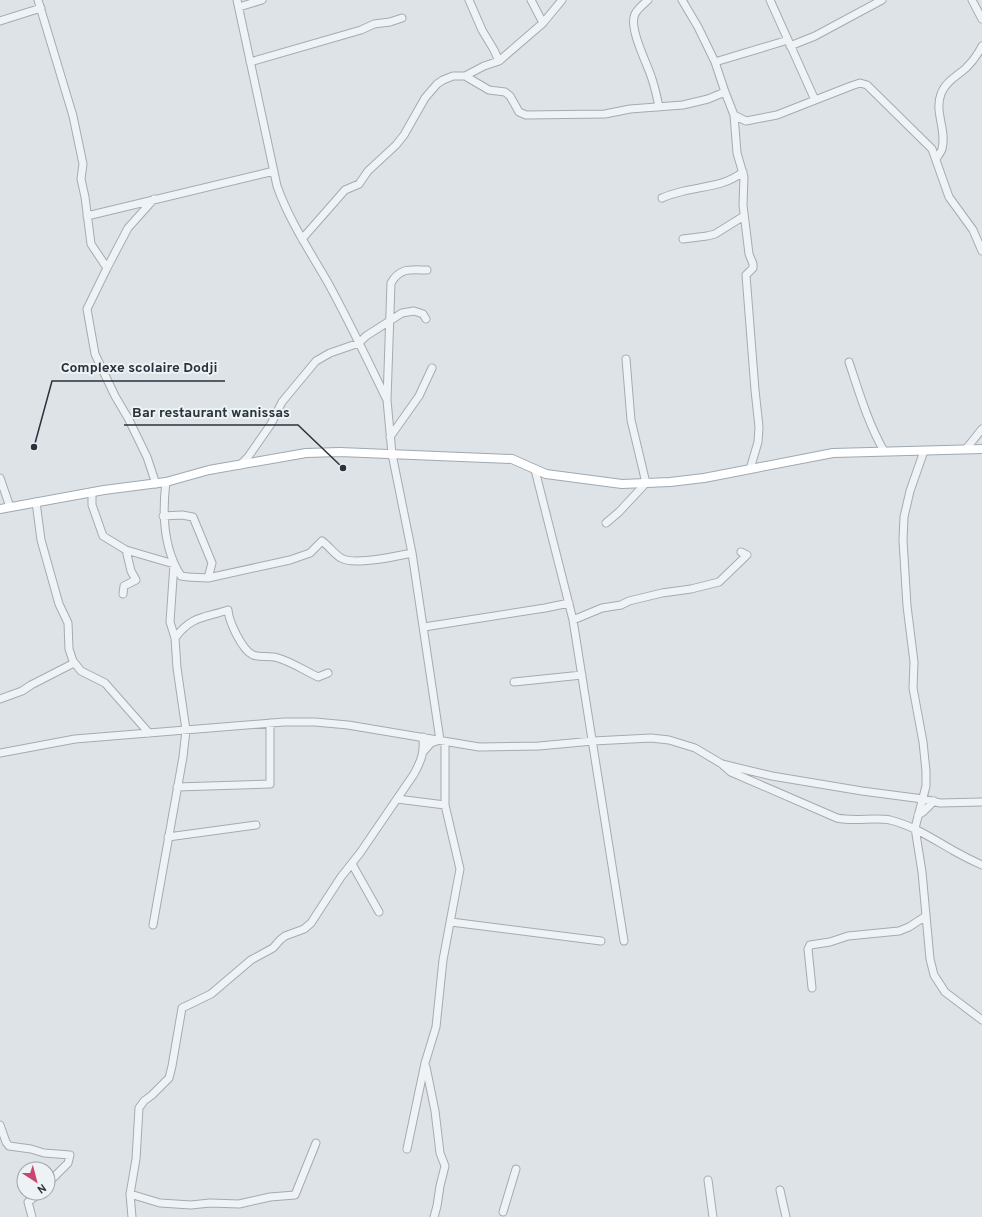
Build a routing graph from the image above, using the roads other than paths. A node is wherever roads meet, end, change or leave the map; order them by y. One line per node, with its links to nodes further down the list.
1 (38, 0): 12 (street)
2 (262, 0): 11 (street)
3 (469, 0): 19 (street)
4 (531, 0): 16 (street)
5 (562, 0): 16 (street)
6 (648, 0): 25 (street)
7 (682, 0): 21 (street)
8 (770, 0): 17 (street)
9 (882, 0): 17 (street)
10 (972, 0): 14 (street)
11 (238, 3): 20 (street)
12 (41, 8): 15 (street); 34 (street)
13 (402, 18): 20 (street)
14 (982, 19)
15 (0, 21)
16 (542, 23): 19 (street)
17 (789, 43): 21 (street); 24 (street)
18 (982, 46): 29 (street)
19 (499, 61): 22 (street)
20 (250, 62): 30 (street)
21 (715, 62): 23 (street)
22 (465, 76): 25 (street); 36 (street)
23 (725, 92): 25 (street); 26 (street)
24 (815, 100): 27 (street); 29 (street)
25 (658, 107)
26 (734, 114): 27 (street); 28 (street)
27 (746, 121): 28 (street)
28 (736, 128): 31 (street)
29 (936, 159): 38 (street)
30 (274, 171): 33 (street); 36 (street)
31 (743, 172): 32 (street); 35 (street)
32 (662, 198)
33 (154, 199): 34 (street); 39 (street)
34 (87, 216): 39 (street)
35 (744, 216): 37 (street); 56 (street)
36 (302, 239): 43 (street)
37 (683, 239)
38 (982, 251)
39 (107, 268): 61 (street)
40 (427, 270): 42 (street)
41 (426, 319): 42 (street)
42 (390, 321): 43 (street); 47 (street)
43 (359, 343): 47 (street); 55 (street)
44 (626, 359): 60 (street)
45 (849, 362): 52 (street)
46 (432, 368): 49 (street)
47 (387, 400): 49 (street)
48 (982, 429): 50 (street)
49 (390, 437): 54 (street)
50 (966, 449): 51 (main road); 53 (main road)
51 (982, 449)
52 (884, 451): 53 (main road); 56 (main road)
53 (924, 451): 94 (street)
54 (392, 454): 55 (main road); 57 (main road); 70 (street)
55 (240, 465): 59 (main road)
56 (750, 469): 60 (main road)
57 (536, 470): 60 (main road); 74 (street)
58 (0, 478): 64 (street)
59 (166, 482): 61 (main road); 66 (street)
60 (646, 483): 67 (street)
61 (156, 484): 62 (main road)
62 (92, 492): 63 (main road); 68 (street)
63 (36, 502): 64 (main road); 78 (street)
64 (10, 507): 65 (main road)
65 (0, 509)
66 (163, 516): 71 (street); 72 (street)
67 (606, 523)
68 (126, 550): 71 (street); 73 (street)
69 (741, 552): 75 (street)
70 (412, 553): 72 (street); 76 (street)
71 (174, 564): 72 (street); 77 (street)
72 (208, 578)
73 (123, 594)
74 (569, 603): 75 (street); 76 (street)
75 (573, 620): 80 (street)
76 (424, 627): 87 (street)
77 (175, 638): 79 (street); 84 (street)
78 (74, 663): 82 (street); 85 (street)
79 (328, 673)
80 (582, 675): 81 (street); 88 (street)
81 (514, 682)
82 (0, 699)
83 (270, 723): 84 (street); 86 (street); 92 (street)
84 (186, 730): 85 (street); 92 (street)
85 (149, 733): 90 (street)
86 (422, 737): 87 (street); 89 (street)
87 (443, 741): 88 (street); 89 (street); 97 (street)
88 (593, 741): 91 (street); 109 (street)
89 (424, 751): 93 (street)
90 (0, 753)
91 (722, 764): 94 (street); 100 (street)
92 (177, 787): 101 (street)
93 (397, 798): 97 (street); 102 (street)
94 (923, 799): 95 (street); 98 (street)
95 (934, 801): 96 (street); 98 (street)
96 (982, 802)
97 (445, 805): 106 (street)
98 (918, 815): 100 (street)
99 (256, 826): 101 (street)
100 (915, 828): 103 (street); 105 (street)
101 (168, 837): 107 (street)
102 (352, 864): 104 (street); 120 (street)
103 (982, 865)
104 (379, 912)
105 (926, 916): 110 (street); 111 (street)
106 (451, 922): 108 (street); 112 (street)
107 (153, 925)
108 (601, 941)
109 (624, 941)
110 (812, 988)
111 (982, 1020)
112 (425, 1063): 115 (street); 125 (street)
113 (0, 1125): 117 (street)
114 (316, 1142): 120 (street)
115 (407, 1149)
116 (516, 1169): 122 (street)
117 (56, 1175)
118 (708, 1180): 126 (street)
119 (780, 1190): 127 (street)
120 (130, 1194): 124 (street)
121 (29, 1201): 123 (street)
122 (503, 1212)
123 (32, 1217)
124 (132, 1217)
125 (434, 1217)
126 (713, 1217)
127 (786, 1217)

